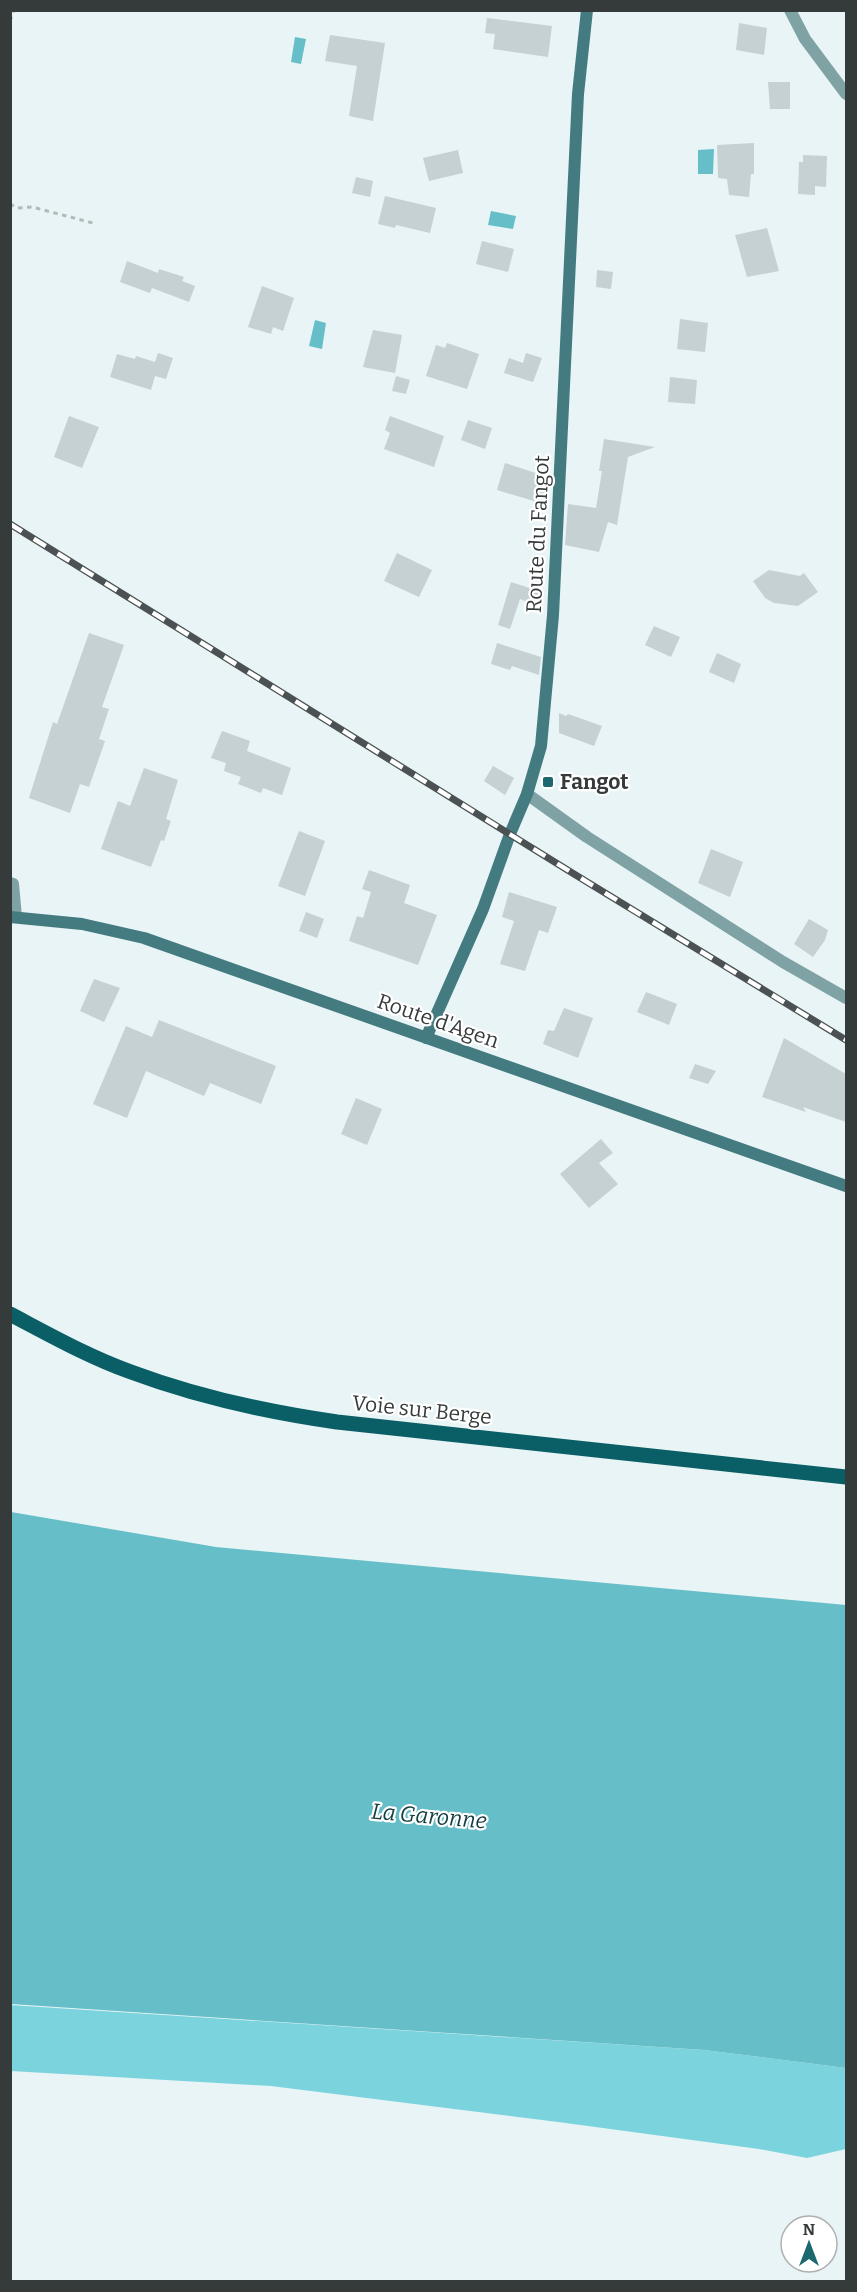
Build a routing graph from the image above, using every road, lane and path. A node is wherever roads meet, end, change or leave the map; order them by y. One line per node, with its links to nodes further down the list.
1 (14, 10): 4 (path)
2 (587, 10): 8 (street, Route du Fangot)
3 (790, 10): 5 (street)
4 (10, 21)
5 (846, 94)
6 (10, 204): 7 (path)
7 (93, 223)
8 (527, 794): 11 (street); 12 (street, Route du Fangot)
9 (10, 883): 10 (street)
10 (13, 917): 12 (street, Route d'Agen)
11 (846, 998)
12 (426, 1038): 13 (street, Route d'Agen)
13 (846, 1186)
14 (10, 1314): 15 (main road, Voie sur Berge)
15 (846, 1477)

